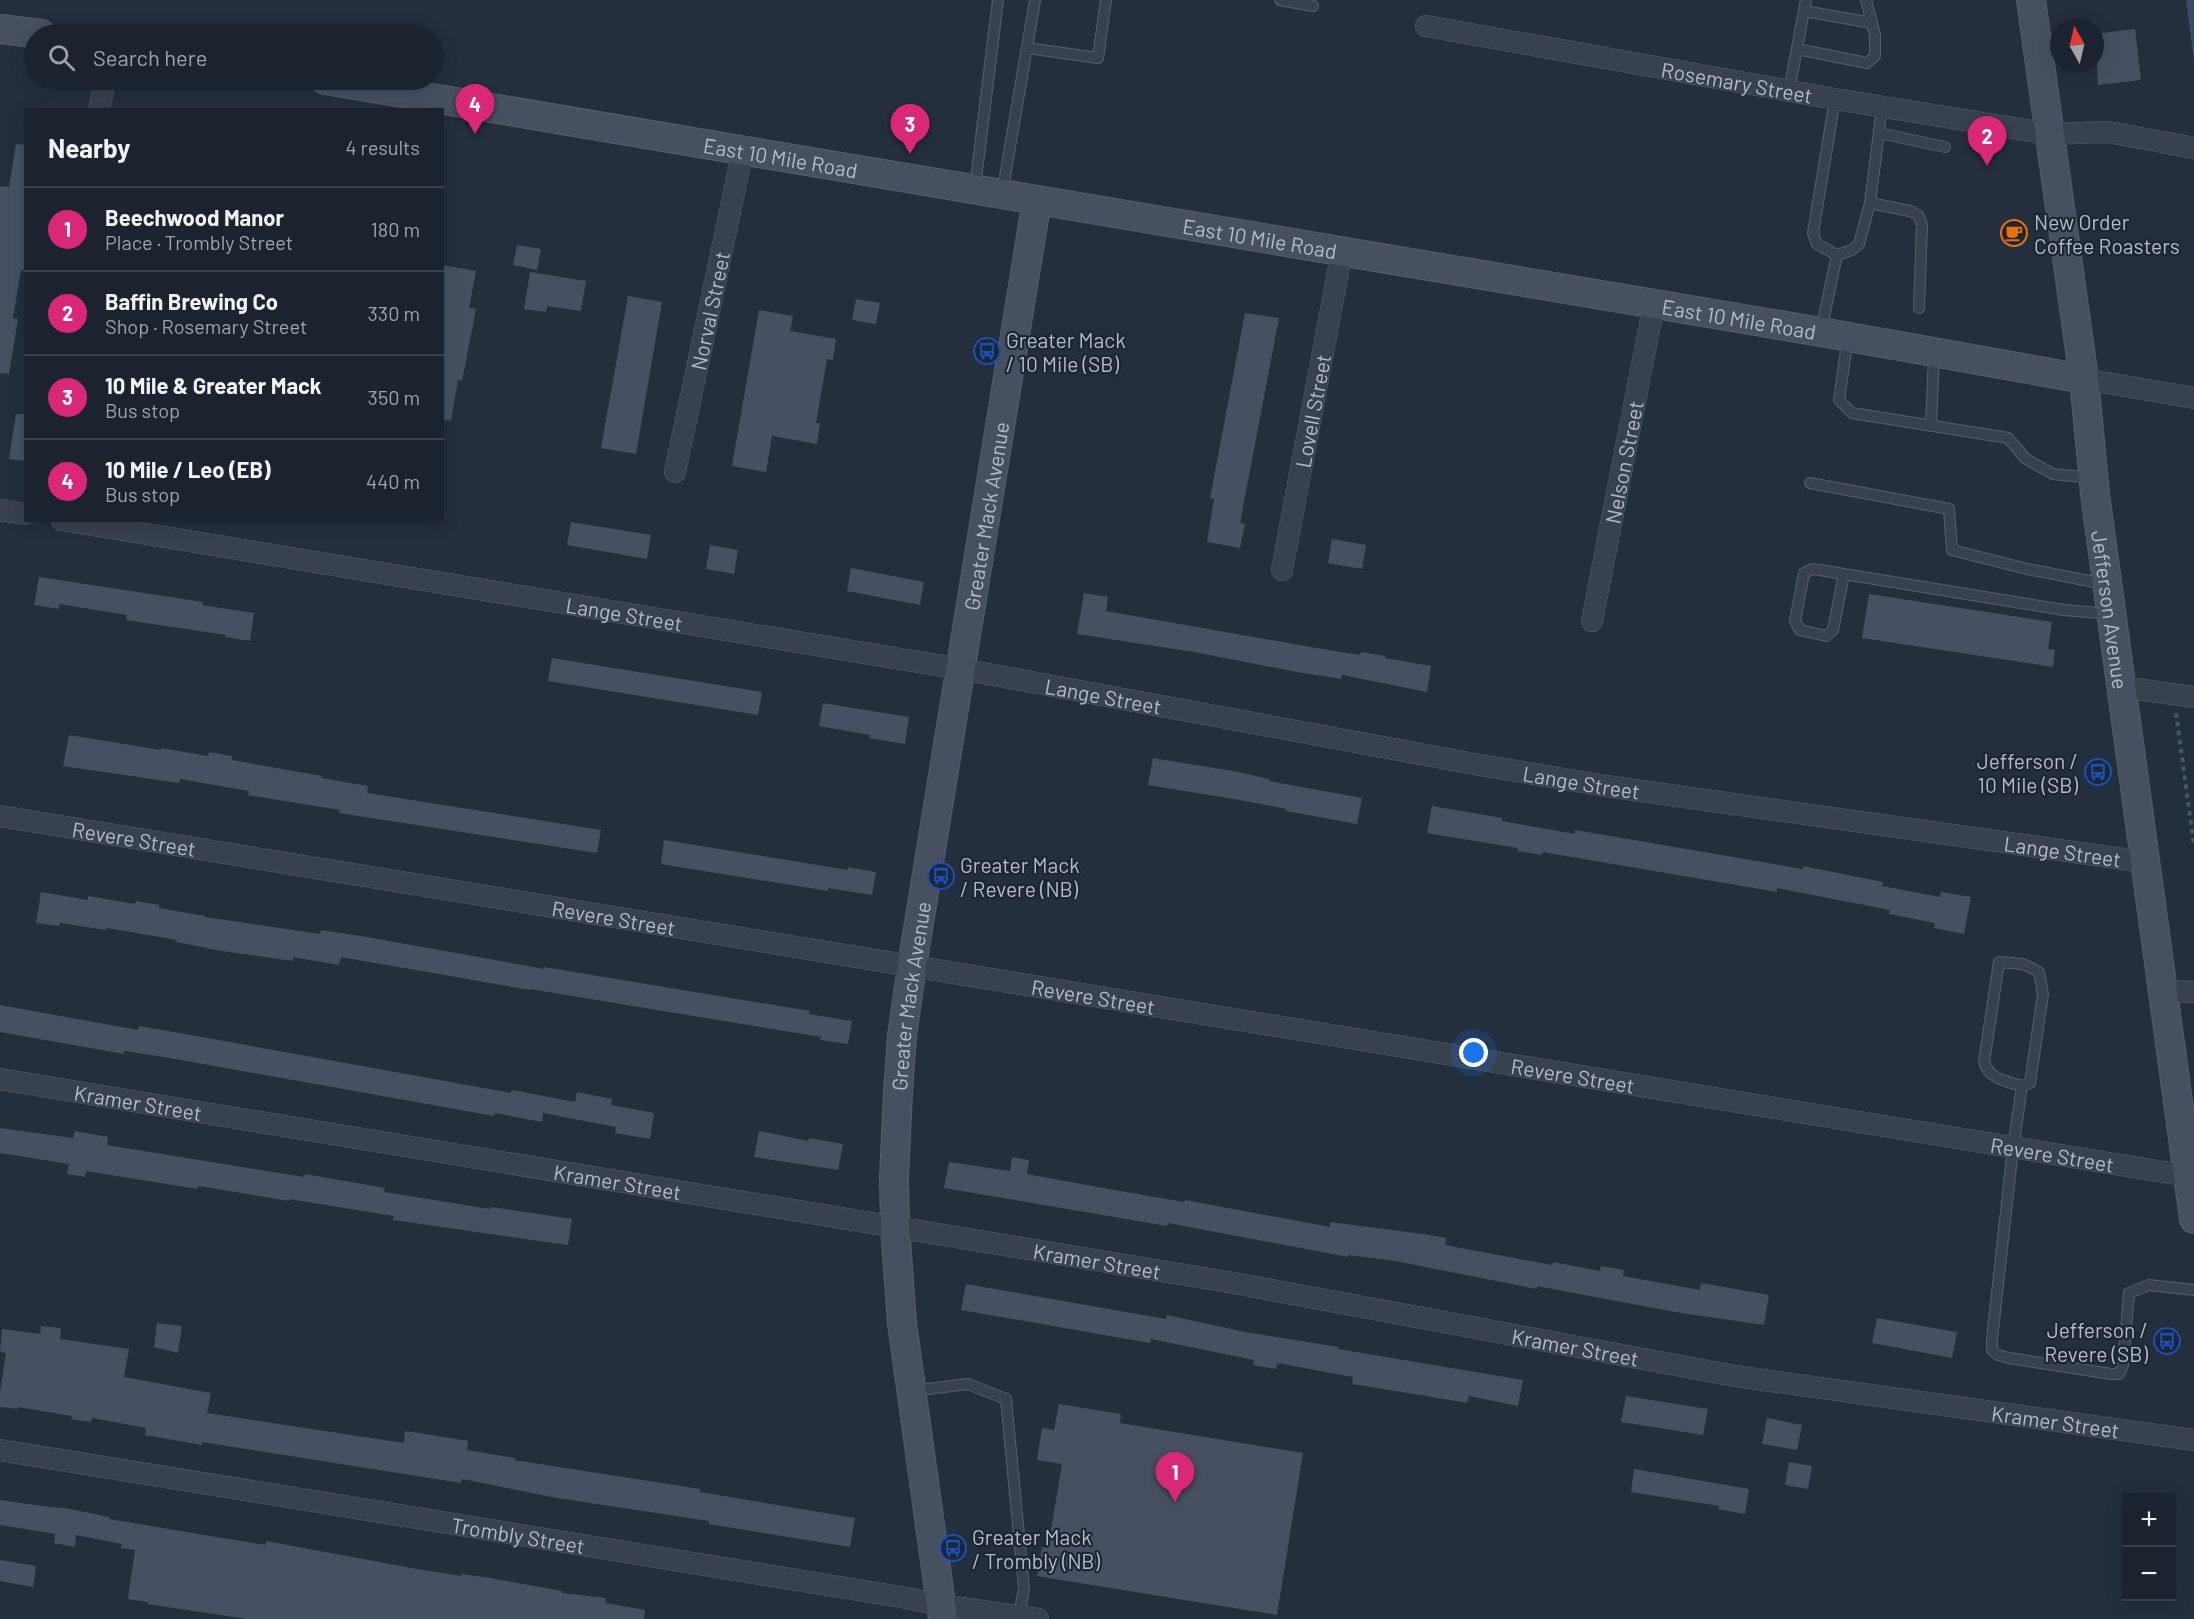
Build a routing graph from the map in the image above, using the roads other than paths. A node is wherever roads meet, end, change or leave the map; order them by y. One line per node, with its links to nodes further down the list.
1 (998, 0): 27 (lane)
2 (1035, 0): 13 (lane)
3 (1106, 0): 13 (lane)
4 (1280, 0): 7 (lane)
5 (1866, 0): 9 (lane)
6 (2031, 0): 23 (street, Jefferson Avenue)
7 (1313, 6)
8 (1805, 6): 9 (lane); 14 (lane)
9 (1872, 23): 14 (lane)
10 (1426, 26): 17 (street, Rosemary Street)
11 (0, 29): 12 (street)
12 (24, 32)
13 (1027, 48): 28 (lane)
14 (1797, 49): 17 (lane)
15 (103, 90): 21 (street)
16 (370, 90): 19 (street, East 10 Mile Road)
17 (1789, 91): 18 (street, Rosemary Street)
18 (1835, 99): 20 (street, Rosemary Street); 32 (lane)
19 (428, 103): 26 (street, East 10 Mile Road)
20 (1882, 107): 22 (lane); 23 (street, Rosemary Street)
21 (99, 108)
22 (1879, 133): 24 (lane); 30 (lane)
23 (2050, 134): 25 (street, Rosemary Street); 37 (street, Jefferson Avenue)
24 (1945, 147)
25 (2194, 148)
26 (743, 150): 27 (street, East 10 Mile Road); 40 (street, Norval Street)
27 (975, 189): 28 (street, East 10 Mile Road)
28 (1002, 194): 29 (street, East 10 Mile Road)
29 (1037, 200): 31 (street, East 10 Mile Road); 51 (street, Greater Mack Avenue)
30 (1870, 203): 32 (lane); 34 (lane)
31 (1342, 251): 33 (street, East 10 Mile Road); 46 (street, Lovell Street)
32 (1837, 255): 35 (lane)
33 (1654, 304): 35 (street, East 10 Mile Road); 50 (street, Nelson Street)
34 (1920, 308)
35 (1834, 334): 36 (street, East 10 Mile Road); 39 (lane)
36 (1934, 351): 37 (street, East 10 Mile Road); 39 (lane)
37 (2084, 379): 38 (street, East 10 Mile Road); 41 (street, Jefferson Avenue)
38 (2194, 398)
39 (1931, 426): 41 (lane)
40 (675, 472)
41 (2094, 479): 48 (street, Jefferson Avenue)
42 (1810, 483): 48 (lane)
43 (0, 510): 44 (street)
44 (24, 514)
45 (74, 522): 51 (street, Lange Street)
46 (1282, 570)
47 (1844, 574): 47 (lane); 49 (lane)
48 (2108, 584): 49 (street, Jefferson Avenue)
49 (2112, 614): 52 (street, Jefferson Avenue)
50 (1592, 621)
51 (961, 669): 55 (street, Lange Street); 56 (street, Greater Mack Avenue)
52 (2122, 687): 53 (street); 55 (street, Jefferson Avenue)
53 (2184, 695)
54 (0, 816): 56 (street, Revere Street)
55 (2145, 862): 57 (street, Jefferson Avenue)
56 (912, 966): 61 (street, Revere Street); 64 (street, Greater Mack Avenue)
57 (2163, 991): 58 (street); 62 (street, Jefferson Avenue)
58 (2194, 992)
59 (0, 1079): 64 (street, Kramer Street)
60 (2022, 1086): 60 (lane); 61 (lane)
61 (2013, 1148): 62 (street, Revere Street); 65 (lane)
62 (2188, 1176): 63 (street, Jefferson Avenue)
63 (2194, 1219)
64 (896, 1226): 66 (street, Greater Mack Avenue); 67 (street, Kramer Street)
65 (2194, 1290)
66 (912, 1391): 69 (street, Greater Mack Avenue); 70 (lane)
67 (2194, 1440)
68 (0, 1450): 69 (street, Trombly Street)
69 (942, 1612): 70 (street, Trombly Street)
70 (1028, 1617)

